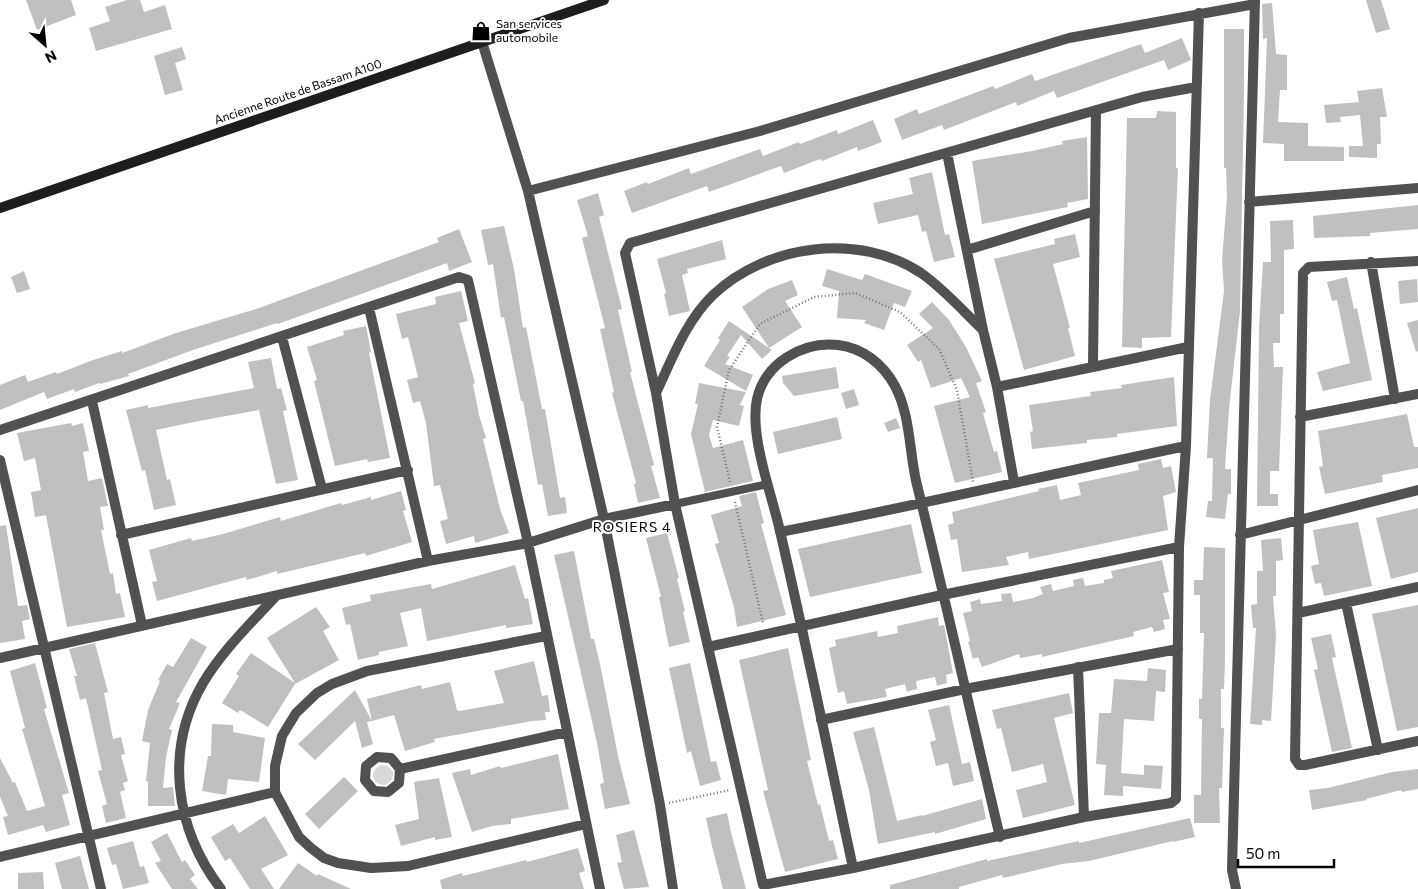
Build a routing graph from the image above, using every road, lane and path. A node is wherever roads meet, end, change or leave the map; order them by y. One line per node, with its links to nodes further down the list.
1 (604, 0): 2 (main road, Ancienne Route de Bassam A100)
2 (591, 2): 5 (main road, Ancienne Route de Bassam A100)
3 (1255, 2): 4 (street); 11 (street)
4 (1199, 13): 6 (street); 10 (street)
5 (482, 42): 10 (street); 12 (main road, Ancienne Route de Bassam A100)
6 (1196, 87): 7 (street); 20 (street)
7 (1096, 110): 8 (street); 13 (street)
8 (947, 153): 14 (street); 23 (street)
9 (1418, 188): 11 (street)
10 (528, 190): 40 (street)
11 (1249, 202): 44 (street)
12 (0, 208)
13 (1095, 211): 14 (street); 21 (street)
14 (967, 250): 18 (street)
15 (1418, 261): 16 (street)
16 (1371, 262): 25 (street); 27 (street)
17 (369, 308): 19 (street); 31 (street); 45 (street)
18 (983, 330): 22 (street); 23 (street)
19 (282, 337): 26 (street); 34 (street)
20 (1188, 347): 21 (street); 29 (street)
21 (1093, 366): 22 (street)
22 (998, 387): 32 (street)
23 (656, 393): 38 (street)
24 (1418, 394): 25 (street)
25 (1395, 399): 27 (street)
26 (92, 401): 28 (street); 43 (street)
27 (1300, 417): 41 (street)
28 (0, 430)
29 (1186, 446): 32 (street); 46 (street)
30 (0, 460): 58 (street)
31 (408, 470): 34 (street); 47 (street)
32 (1014, 482): 37 (street)
33 (768, 484): 36 (lane); 39 (street); 42 (street)
34 (322, 489): 43 (street)
35 (1418, 490): 41 (street)
36 (732, 491): 37 (path); 38 (lane); 55 (path)
37 (974, 491): 39 (street)
38 (675, 504): 40 (street); 57 (street)
39 (922, 504): 42 (street); 49 (street)
40 (604, 519): 45 (street); 70 (street)
41 (1300, 520): 44 (street); 52 (street)
42 (780, 532): 54 (street)
43 (121, 535): 53 (street)
44 (1240, 535): 82 (street)
45 (528, 543): 47 (street); 56 (street)
46 (1180, 547): 49 (street); 59 (street)
47 (428, 561): 50 (street)
48 (1418, 587): 51 (street)
49 (942, 595): 54 (street); 62 (street)
50 (277, 596): 53 (street); 71 (street)
51 (1346, 602): 52 (street); 66 (street)
52 (1298, 613): 66 (street)
53 (142, 625): 58 (street)
54 (800, 628): 55 (street); 63 (street)
55 (766, 635): 57 (street)
56 (546, 636): 64 (street); 69 (street)
57 (708, 647): 68 (street)
58 (44, 648): 60 (street); 74 (street)
59 (1178, 649): 61 (street); 72 (street)
60 (0, 658)
61 (1078, 667): 62 (street); 72 (street)
62 (965, 689): 63 (street); 75 (street)
63 (821, 720): 77 (street)
64 (567, 732): 67 (street); 73 (street)
65 (1418, 742): 66 (street)
66 (1378, 750)
67 (400, 769)
68 (741, 788): 70 (path); 77 (street)
69 (275, 792): 71 (street); 73 (street)
70 (660, 804): 81 (street)
71 (183, 814): 74 (street); 79 (street)
72 (1084, 817): 75 (street)
73 (586, 824): 80 (street)
74 (88, 834): 76 (street); 78 (street)
75 (1000, 837): 77 (street)
76 (0, 857)
77 (854, 868)
78 (101, 889)
79 (221, 889)
80 (600, 889)
81 (673, 889)
82 (1236, 889)

